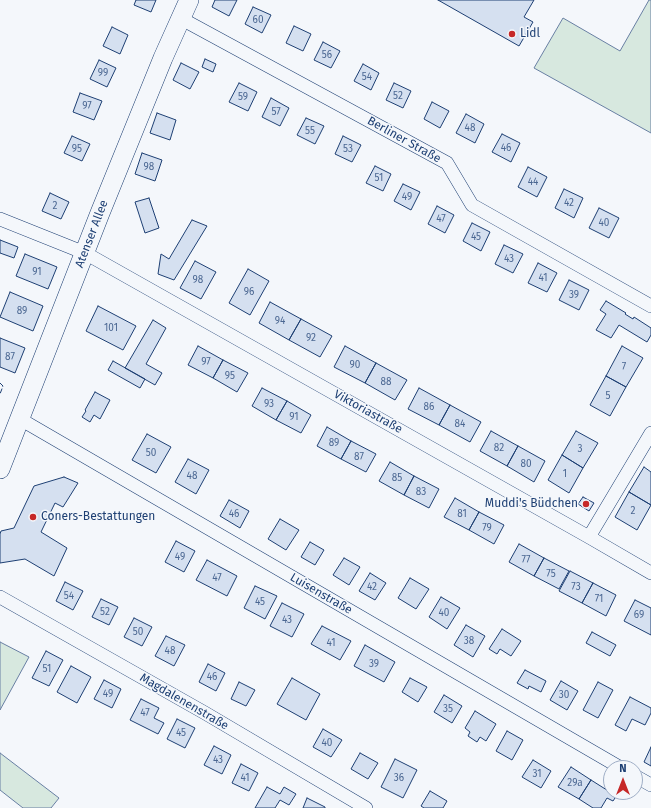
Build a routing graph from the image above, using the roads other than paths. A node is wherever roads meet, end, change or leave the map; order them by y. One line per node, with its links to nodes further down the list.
1 (189, 0): 2 (street, Atenser Allee)
2 (180, 18): 4 (street, Atenser Allee); 5 (street, Berliner Straße)
3 (0, 219): 4 (street, Viktoriastraße)
4 (85, 253): 6 (street, Atenser Allee); 9 (street, Viktoriastraße)
5 (651, 306)
6 (20, 419): 8 (street, Atenser Allee); 12 (street, Luisenstraße)
7 (651, 432): 9 (street)
8 (0, 469)
9 (589, 536): 10 (street, Viktoriastraße)
10 (651, 573)
11 (0, 598): 13 (street, Magdalenenstraße)
12 (607, 760)
13 (366, 808)

